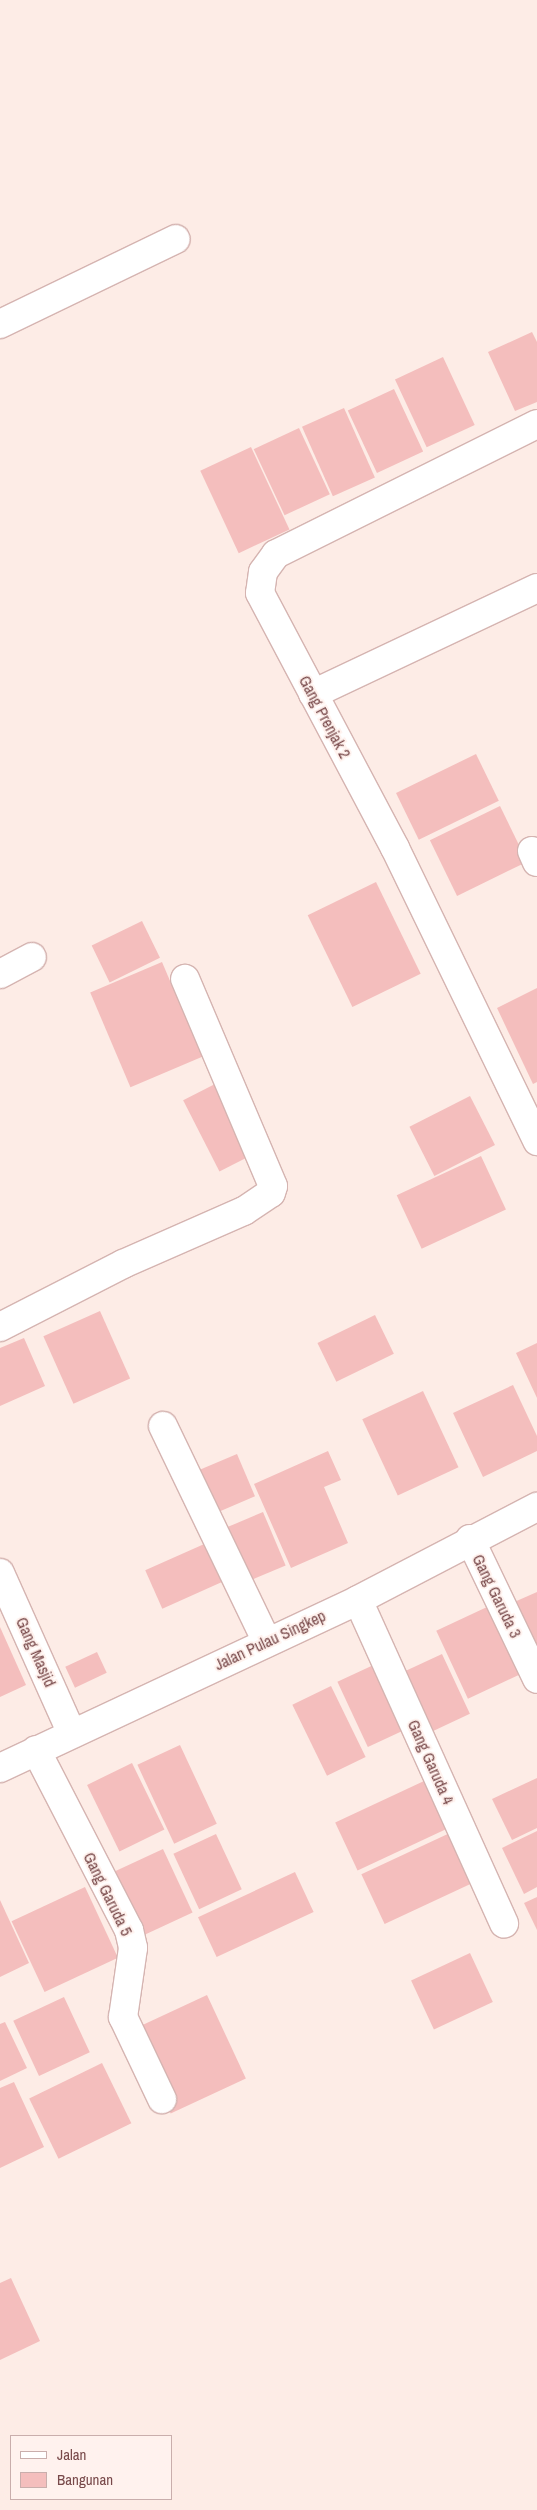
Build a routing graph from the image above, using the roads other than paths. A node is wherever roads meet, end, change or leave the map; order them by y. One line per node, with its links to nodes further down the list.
1 (176, 239): 2 (street)
2 (0, 324)
3 (537, 424): 5 (street, Gang Prenjak 2)
4 (537, 588): 5 (street)
5 (313, 694): 9 (street, Gang Prenjak 2)
6 (32, 957): 7 (street)
7 (0, 974)
8 (185, 979): 10 (street)
9 (537, 1141)
10 (0, 1326)
11 (163, 1426): 16 (street)
12 (537, 1507): 13 (street, Jalan Pulau Singkep)
13 (470, 1539): 15 (street, Jalan Pulau Singkep); 17 (street, Gang Garuda 3)
14 (0, 1573): 18 (street, Gang Masjid)
15 (358, 1600): 16 (street, Jalan Pulau Singkep); 21 (street, Gang Garuda 4)
16 (267, 1642): 18 (street, Jalan Pulau Singkep)
17 (537, 1679)
18 (71, 1732): 19 (street, Jalan Pulau Singkep)
19 (36, 1750): 20 (street, Jalan Pulau Singkep); 22 (street, Gang Garuda 5)
20 (0, 1768)
21 (504, 1924)
22 (162, 2099)

